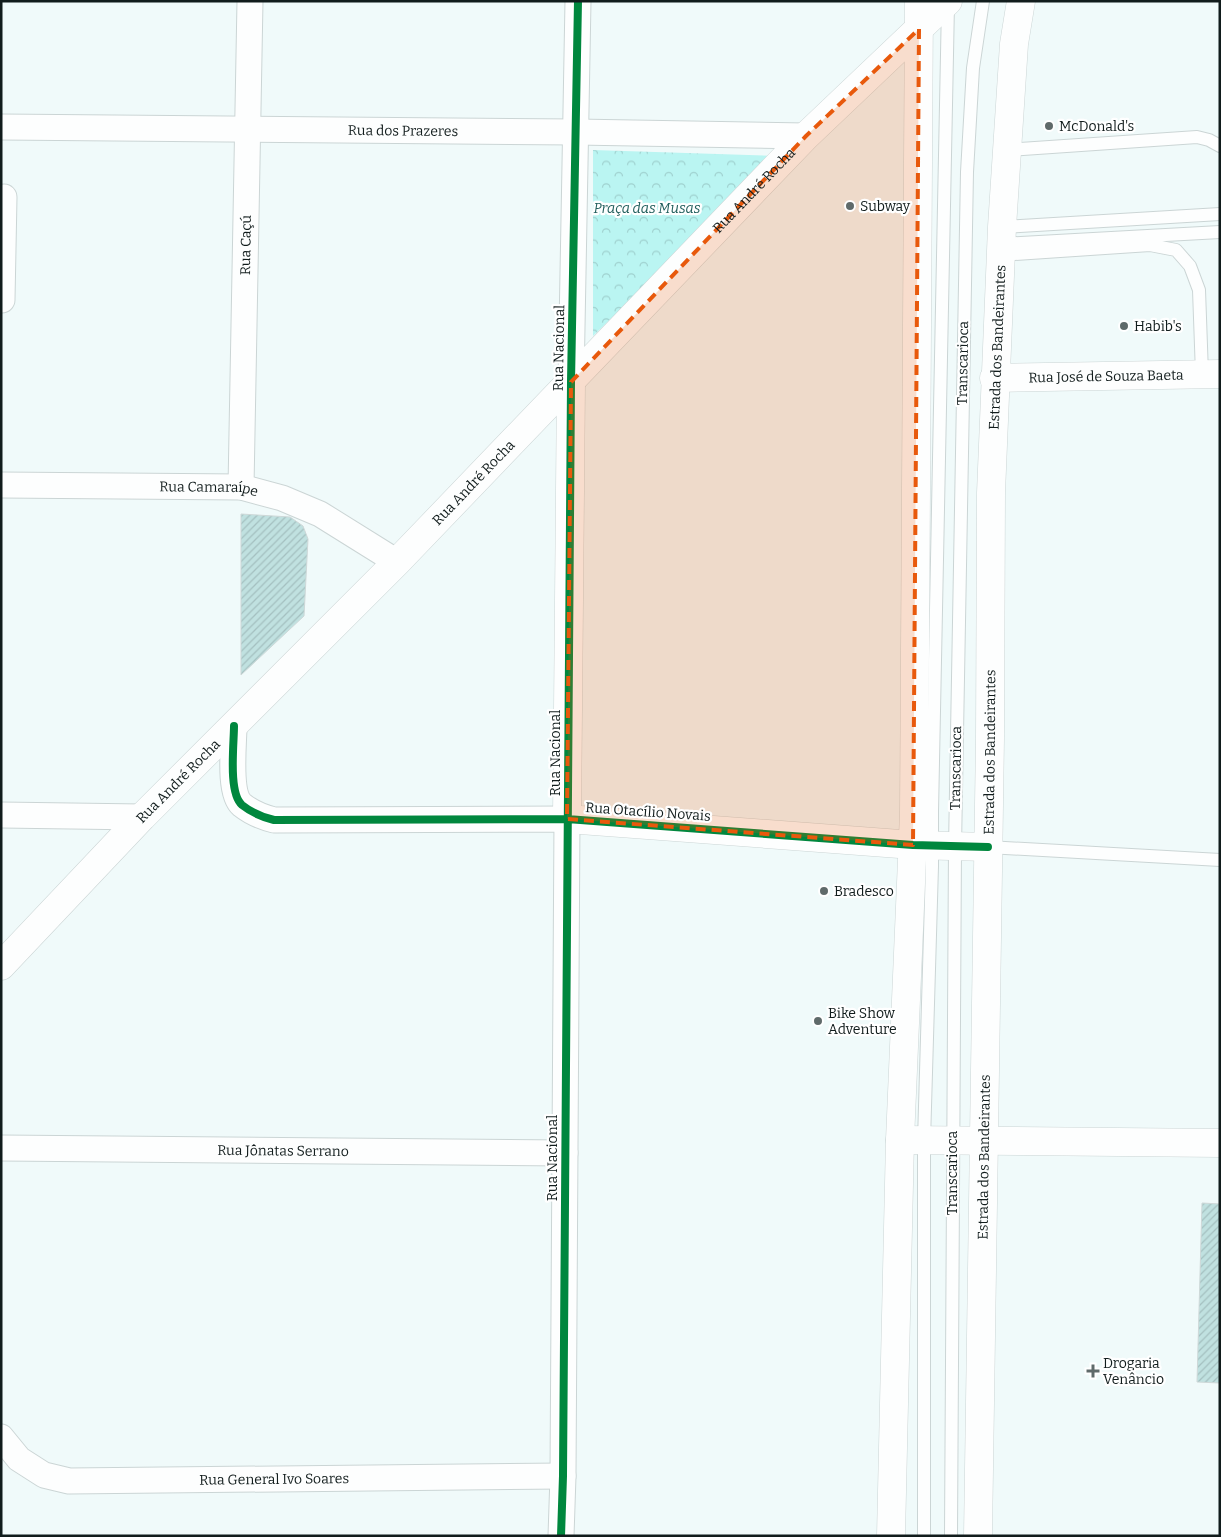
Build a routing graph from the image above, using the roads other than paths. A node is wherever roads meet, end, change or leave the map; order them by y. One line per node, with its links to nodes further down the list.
1 (250, 1): 9 (street, Rua Caçú)
2 (578, 1): 10 (street, Rua Nacional)
3 (920, 1): 7 (main road)
4 (983, 1): 30 (lane, Transcarioca)
5 (1021, 1): 13 (main road, Estrada dos Bandeirantes)
6 (948, 2): 7 (main road, Rua André Rocha); 30 (lane, Transcarioca)
7 (919, 29): 11 (main road, Rua André Rocha); 30 (main road)
8 (1, 128): 9 (street, Rua dos Prazeres)
9 (248, 129): 10 (street, Rua dos Prazeres); 24 (street, Rua Caçú)
10 (576, 132): 11 (street, Rua dos Prazeres); 22 (street, Rua Nacional)
11 (806, 136): 22 (main road, Rua André Rocha)
12 (1220, 146): 13 (lane)
13 (1007, 150): 17 (main road, Estrada dos Bandeirantes)
14 (4, 197): 18 (street)
15 (1220, 214): 17 (lane)
16 (1220, 232): 17 (lane)
17 (1001, 242): 20 (lane); 21 (main road, Estrada dos Bandeirantes)
18 (2, 244): 19 (street)
19 (2, 300)
20 (1211, 374): 21 (main road, Rua José de Souza Baeta)
21 (994, 378): 31 (main road, Estrada dos Bandeirantes)
22 (571, 382): 25 (main road, Rua André Rocha); 29 (main road, Rua Nacional)
23 (1, 485): 24 (street, Rua Camaraípe)
24 (241, 487): 25 (street, Rua Camaraípe)
25 (398, 562): 26 (main road, Rua André Rocha)
26 (234, 726): 28 (main road, Rua André Rocha); 29 (street, Rua Otacílio Novais)
27 (1, 815): 28 (street)
28 (142, 817): 33 (main road, Rua André Rocha)
29 (567, 819): 30 (main road, Rua Otacílio Novais); 39 (street, Rua Nacional)
30 (933, 846): 31 (main road, Rua Otacílio Novais); 34 (main road); 35 (lane, Transcarioca)
31 (988, 847): 32 (lane); 36 (main road, Estrada dos Bandeirantes)
32 (1220, 860)
33 (1, 966)
34 (912, 1140): 35 (main road); 43 (main road); 44 (lane, Transcarioca)
35 (952, 1140): 36 (main road); 45 (lane, Transcarioca)
36 (985, 1140): 37 (main road); 46 (main road, Estrada dos Bandeirantes)
37 (1220, 1143)
38 (1, 1148): 39 (street, Rua Jônatas Serrano)
39 (565, 1154): 41 (street, Rua Nacional)
40 (1, 1437): 41 (street, Rua General Ivo Soares)
41 (563, 1476): 42 (street, Rua Nacional)
42 (561, 1536)
43 (891, 1536)
44 (924, 1536)
45 (950, 1536)
46 (978, 1536)

